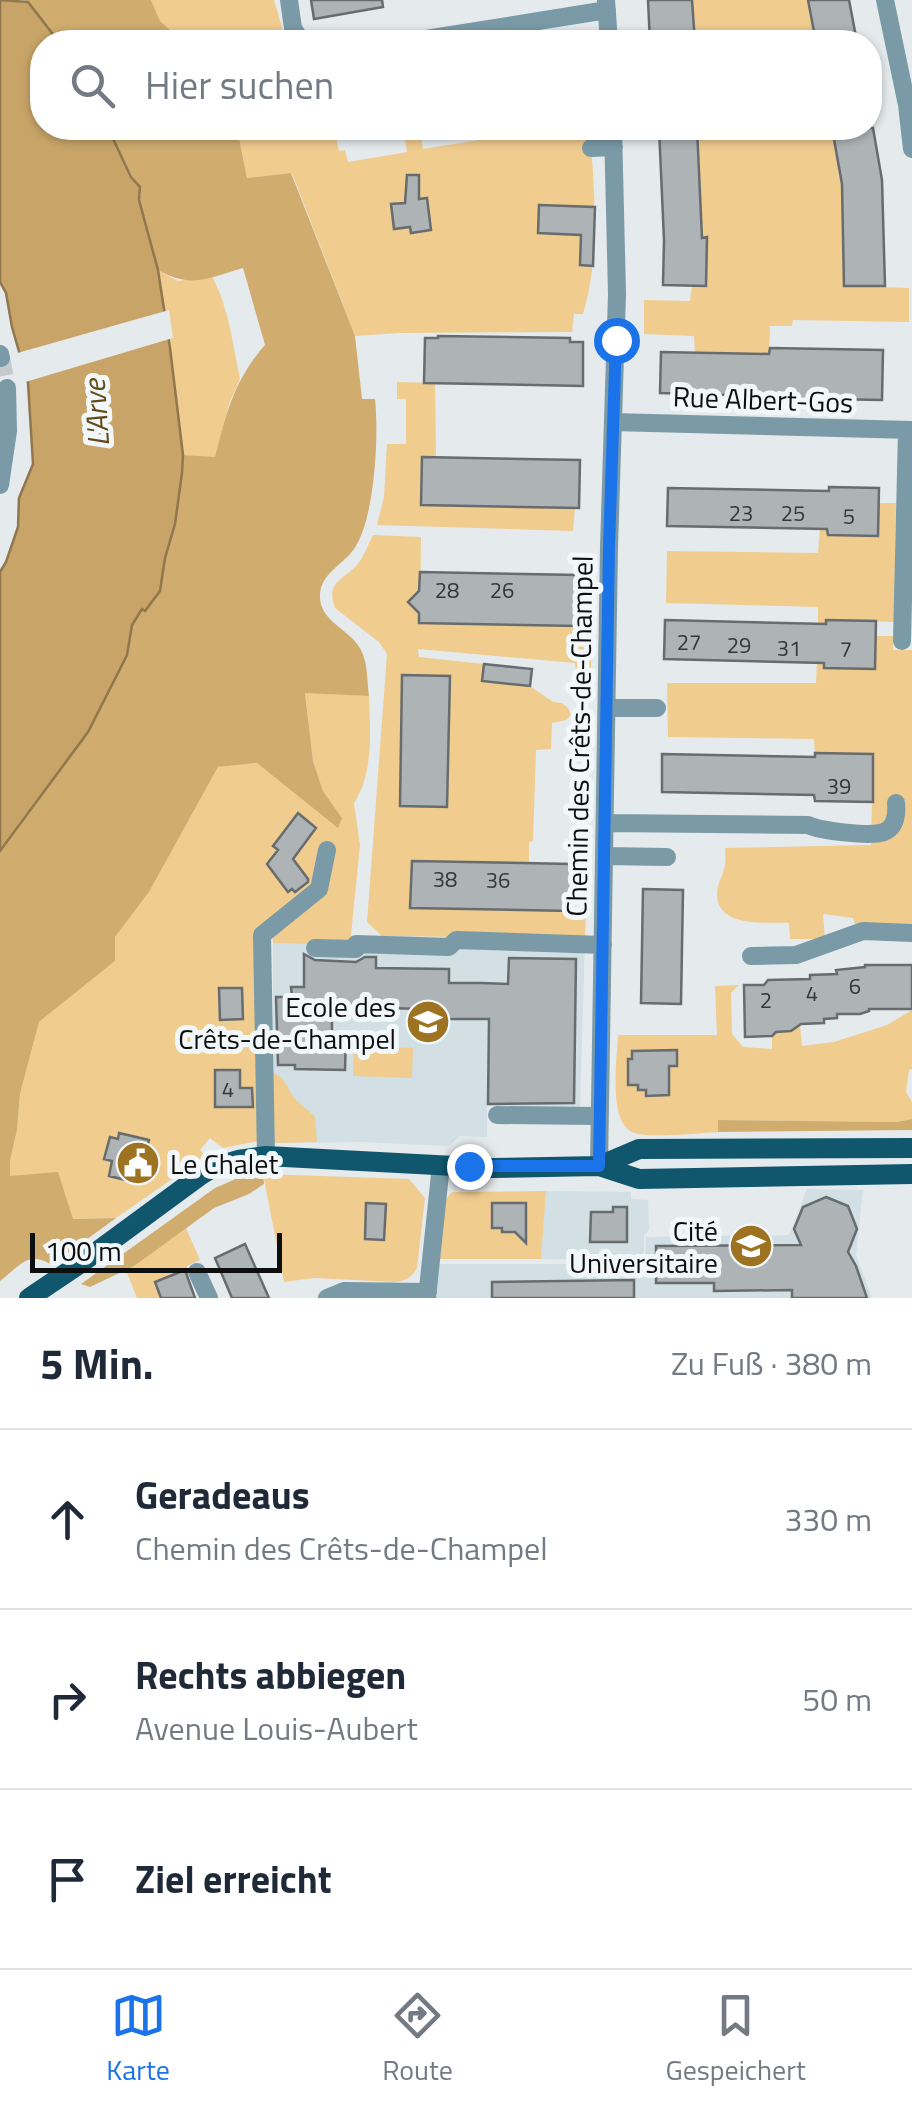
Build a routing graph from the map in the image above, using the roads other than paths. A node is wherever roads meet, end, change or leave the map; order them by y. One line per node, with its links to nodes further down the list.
1 (289, 0): 4 (street)
2 (885, 0): 10 (street)
3 (607, 5): 5 (street); 6 (street)
4 (294, 30)
5 (472, 30)
6 (608, 30)
7 (614, 140): 8 (street, Chemin des Crêts-de-Champel)
8 (614, 147): 9 (street); 12 (street, Chemin des Crêts-de-Champel)
9 (591, 148)
10 (912, 149)
11 (7, 388): 14 (street)
12 (613, 422): 13 (street, Rue Albert-Gos); 16 (street, Chemin des Crêts-de-Champel)
13 (909, 430): 15 (street)
14 (1, 475)
15 (902, 641)
16 (607, 708): 17 (street); 19 (street, Chemin des Crêts-de-Champel)
17 (657, 708)
18 (896, 803): 19 (street)
19 (605, 823): 21 (street, Chemin des Crêts-de-Champel)
20 (327, 850): 30 (street)
21 (605, 856): 22 (street); 24 (street, Chemin des Crêts-de-Champel)
22 (667, 857)
23 (912, 933): 26 (street)
24 (603, 945): 25 (street); 28 (street, Chemin des Crêts-de-Champel)
25 (316, 948)
26 (751, 956)
27 (497, 1115): 28 (street)
28 (598, 1116): 32 (street, Chemin des Crêts-de-Champel)
29 (912, 1148): 32 (main road)
30 (266, 1156): 31 (main road); 36 (main road)
31 (441, 1165): 32 (main road); 35 (street)
32 (599, 1166): 33 (main road)
33 (912, 1174)
34 (197, 1272): 37 (street)
35 (428, 1295): 38 (street)
36 (28, 1298)
37 (209, 1298)
38 (328, 1298)

